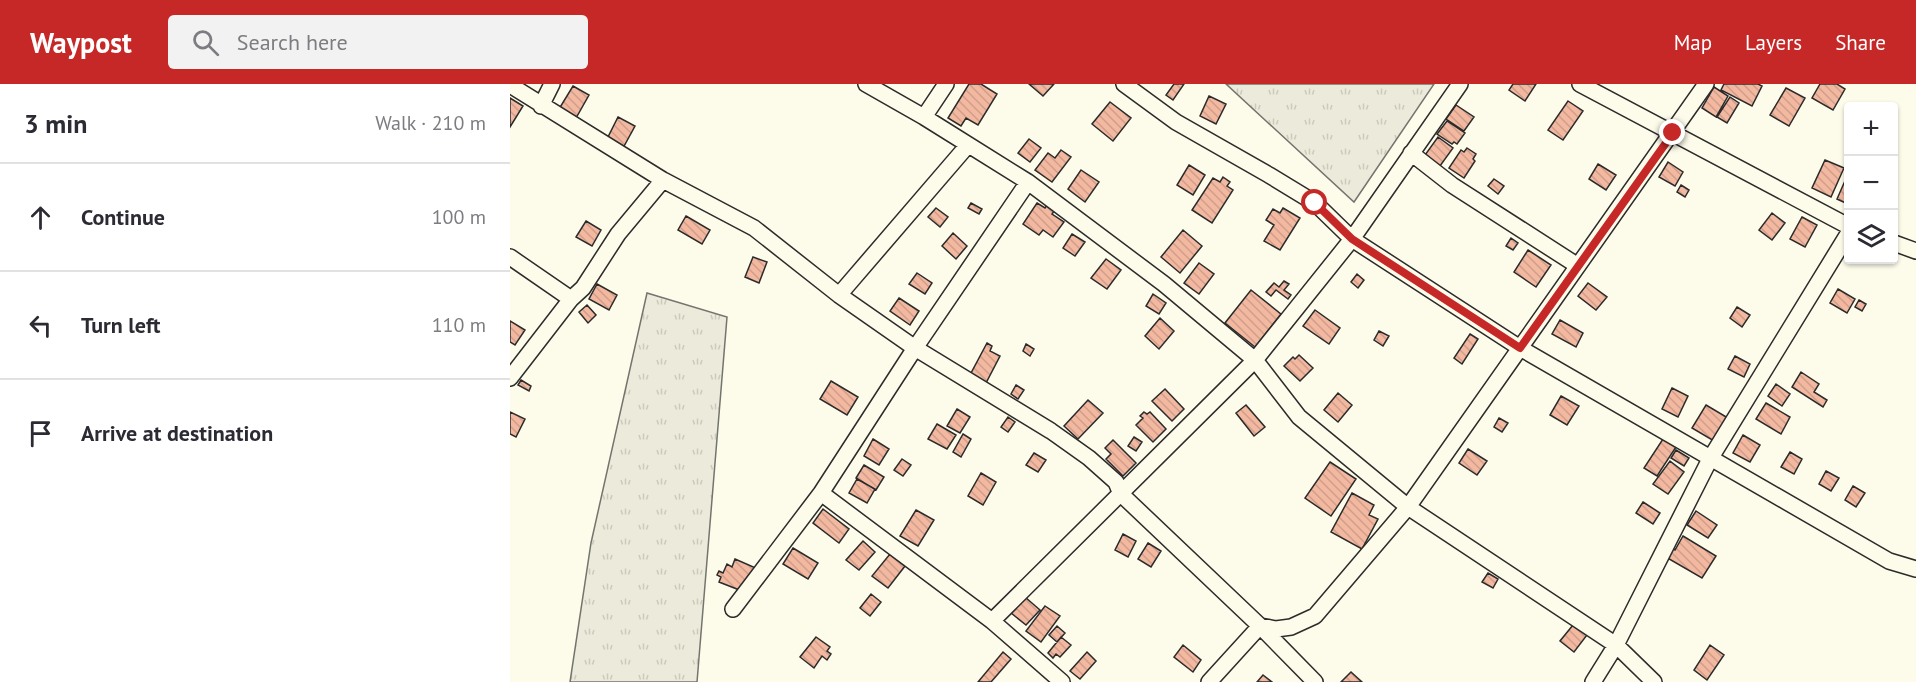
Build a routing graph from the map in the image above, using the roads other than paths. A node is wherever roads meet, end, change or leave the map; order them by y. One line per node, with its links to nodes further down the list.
1 (552, 84): 9 (street)
2 (866, 84): 10 (street)
3 (946, 84): 10 (street)
4 (1124, 84): 17 (street)
5 (1460, 84): 13 (street)
6 (1580, 84): 11 (street)
7 (1706, 84): 11 (street)
8 (510, 85): 9 (street)
9 (541, 106): 14 (street)
10 (924, 117): 12 (street)
11 (1673, 133): 16 (street); 22 (street)
12 (968, 145): 15 (street); 23 (street)
13 (1411, 153): 17 (street); 22 (street)
14 (663, 180): 23 (street); 24 (street)
15 (1028, 182): 25 (street); 27 (street)
16 (1844, 223)
17 (1352, 239): 26 (street); 27 (street)
18 (1844, 241): 29 (street)
19 (1898, 245): 20 (street)
20 (1916, 251)
21 (510, 257): 24 (street)
22 (1578, 266): 26 (street)
23 (839, 295): 25 (street)
24 (571, 298): 28 (street)
25 (915, 348): 30 (street); 31 (street)
26 (1520, 348): 29 (street); 32 (street)
27 (1255, 360): 31 (street); 32 (street)
28 (510, 378)
29 (1710, 459): 33 (street); 37 (street)
30 (821, 494): 34 (street); 35 (street)
31 (1121, 494): 35 (street); 36 (street)
32 (1408, 507): 36 (street); 37 (street)
33 (1916, 569)
34 (733, 609)
35 (992, 621): 38 (street)
36 (1260, 627): 39 (street); 40 (street)
37 (1616, 645): 41 (street); 42 (street)
38 (1062, 682)
39 (1209, 682)
40 (1315, 682)
41 (1593, 682)
42 (1654, 682)

